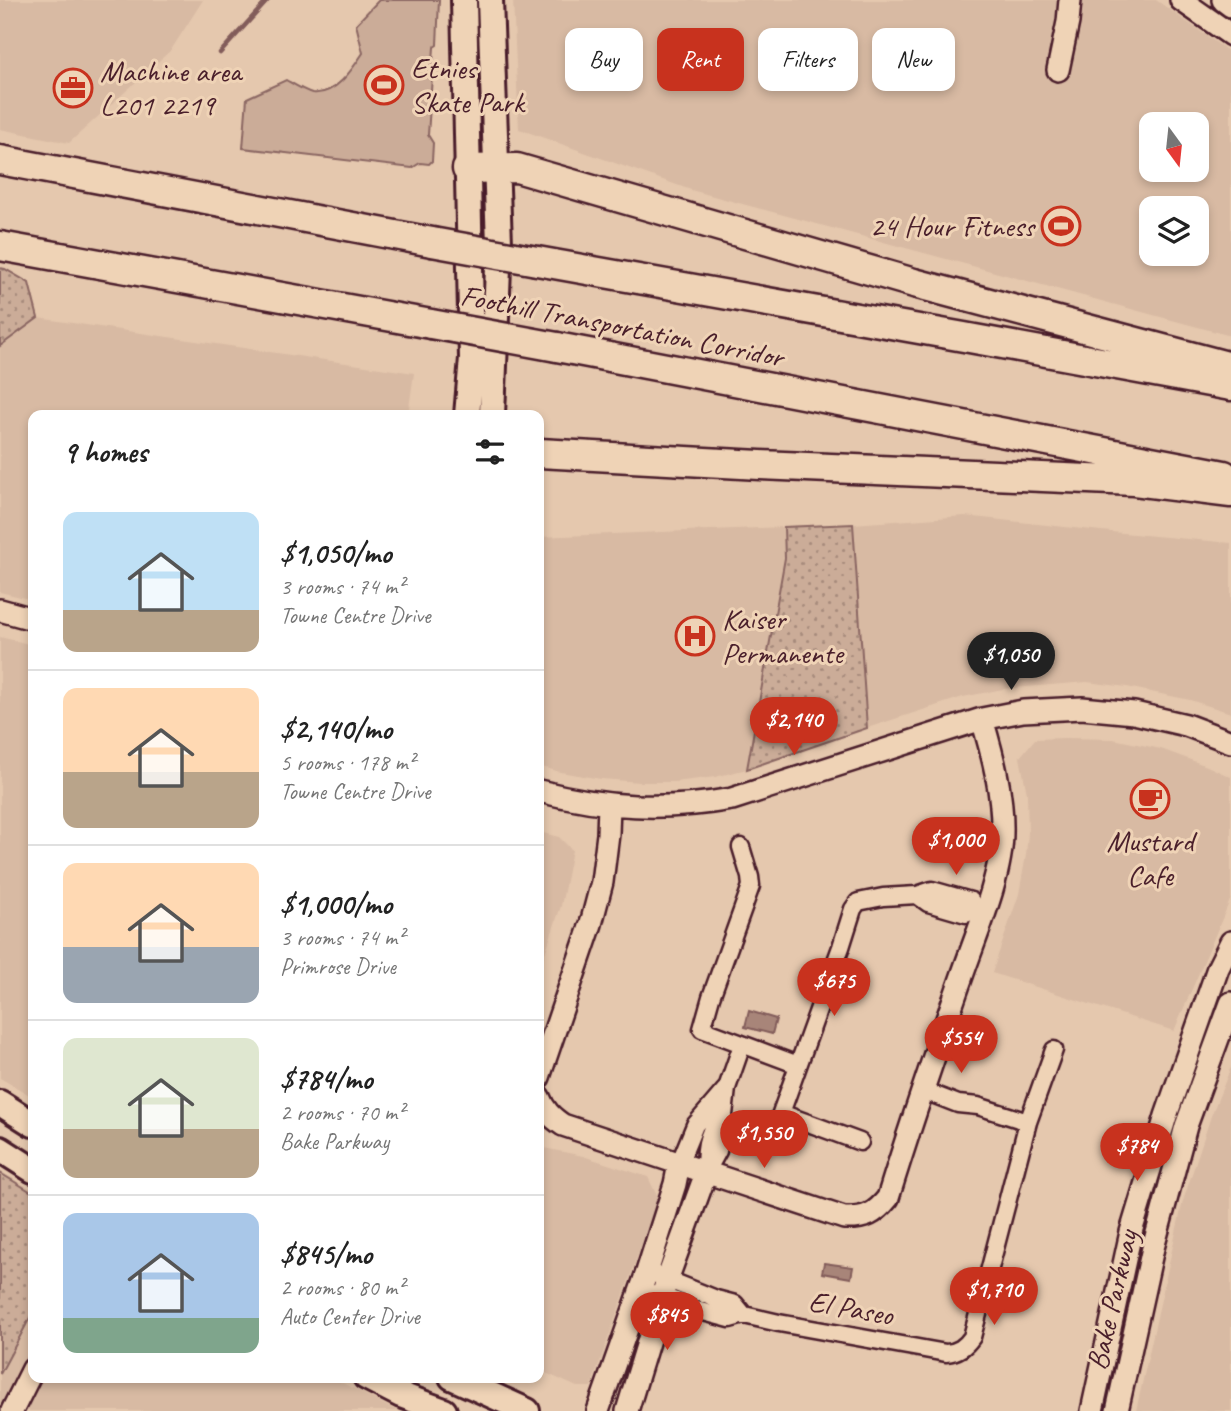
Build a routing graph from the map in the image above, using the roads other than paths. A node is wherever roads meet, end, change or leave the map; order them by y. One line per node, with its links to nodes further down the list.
1 (464, 0): 11 (main road)
2 (490, 0): 10 (main road)
3 (1181, 0): 7 (main road)
4 (1223, 0): 6 (main road)
5 (1080, 1): 8 (main road)
6 (1231, 6)
7 (1231, 36)
8 (1058, 70)
9 (0, 160): 14 (highway, Foothill Transportation Corridor, bridge)
10 (497, 168): 11 (highway); 13 (highway); 16 (main road)
11 (467, 169): 15 (main road)
12 (8, 247): 18 (highway, Foothill Transportation Corridor, bridge)
13 (1231, 367)
14 (1231, 386)
15 (467, 410)
16 (492, 410)
17 (544, 453): 19 (highway)
18 (1231, 476)
19 (1231, 493)
20 (0, 610): 21 (main road)
21 (28, 618)
22 (982, 719): 23 (main road); 25 (main road); 27 (main road)
23 (1231, 742)
24 (544, 792): 25 (main road)
25 (609, 804): 32 (main road)
26 (741, 847): 30 (street)
27 (979, 911): 33 (street); 34 (main road)
28 (1231, 942): 38 (main road, Bake Parkway)
29 (1231, 1003): 46 (main road, Bake Parkway)
30 (742, 1045): 33 (street); 35 (street)
31 (1054, 1050): 40 (street, El Paseo)
32 (544, 1062)
33 (797, 1065): 41 (street)
34 (924, 1085): 40 (street); 45 (main road)
35 (727, 1088): 43 (street); 45 (street)
36 (0, 1103): 39 (main road)
37 (544, 1108): 43 (main road)
38 (1166, 1116): 46 (main road); 57 (main road, Bake Parkway)
39 (28, 1121)
40 (1028, 1122): 48 (street, El Paseo)
41 (860, 1142)
42 (0, 1149): 44 (main road)
43 (679, 1164): 45 (main road); 47 (main road)
44 (28, 1167)
45 (706, 1173): 48 (main road)
46 (1153, 1248): 58 (main road, Bake Parkway)
47 (643, 1281): 48 (street, El Paseo); 55 (main road)
48 (664, 1289): 56 (main road)
49 (28, 1378): 52 (main road)
50 (378, 1383): 53 (main road)
51 (465, 1383): 54 (main road)
52 (12, 1411)
53 (444, 1411)
54 (527, 1411)
55 (598, 1411)
56 (627, 1411)
57 (1092, 1411)
58 (1117, 1411)

